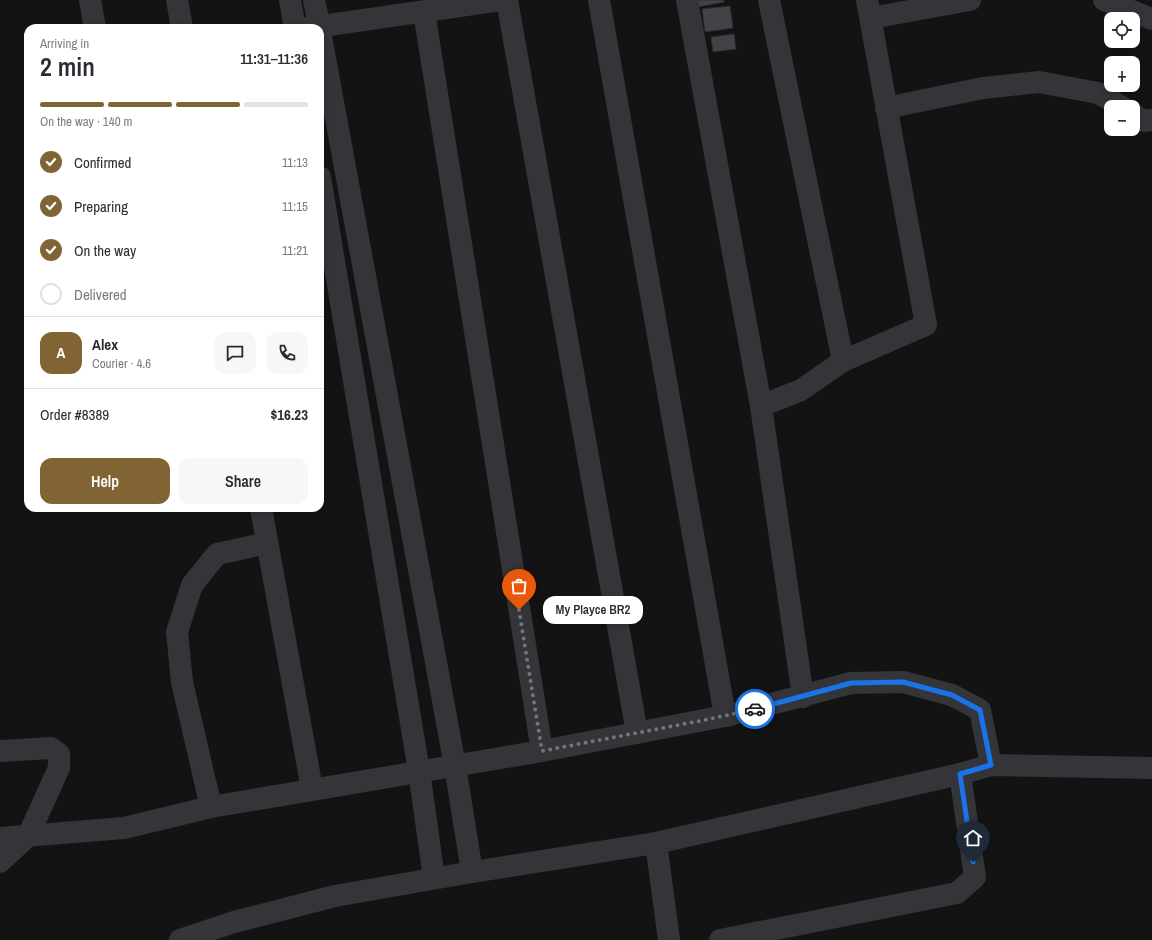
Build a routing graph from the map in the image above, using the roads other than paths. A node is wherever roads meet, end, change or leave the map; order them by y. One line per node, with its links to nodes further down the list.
1 (90, 0): 15 (street)
2 (177, 0): 16 (street)
3 (290, 0): 17 (street)
4 (314, 0): 18 (street)
5 (501, 0): 13 (street)
6 (507, 0): 32 (street)
7 (599, 0): 31 (street)
8 (687, 0): 27 (street)
9 (769, 0): 26 (street)
10 (970, 0): 12 (street)
11 (1104, 0): 14 (street)
12 (869, 9): 22 (street)
13 (424, 12): 19 (street); 34 (street)
14 (1152, 19)
15 (94, 24)
16 (181, 24)
17 (294, 24)
18 (317, 24)
19 (324, 27)
20 (324, 65): 36 (street)
21 (1110, 100): 22 (street)
22 (886, 108): 26 (street)
23 (1140, 118): 24 (street)
24 (1152, 120)
25 (324, 201): 38 (street)
26 (843, 361): 27 (street)
27 (761, 406): 30 (street)
28 (262, 512): 29 (street)
29 (267, 543): 40 (street); 41 (street)
30 (803, 697): 31 (street); 35 (street)
31 (725, 716): 32 (street)
32 (637, 733): 34 (street)
33 (0, 751): 42 (street)
34 (542, 751): 36 (street)
35 (991, 765): 37 (street); 39 (street)
36 (455, 766): 38 (street); 46 (street)
37 (1152, 768)
38 (419, 771): 40 (street); 47 (street)
39 (960, 774): 44 (street); 50 (street)
40 (312, 789): 41 (street)
41 (211, 807): 42 (street)
42 (28, 836): 43 (street); 45 (street)
43 (0, 838)
44 (656, 843): 46 (street); 49 (street)
45 (0, 862)
46 (472, 872): 47 (street)
47 (434, 878): 48 (street)
48 (180, 940)
49 (669, 940)
50 (720, 940)

